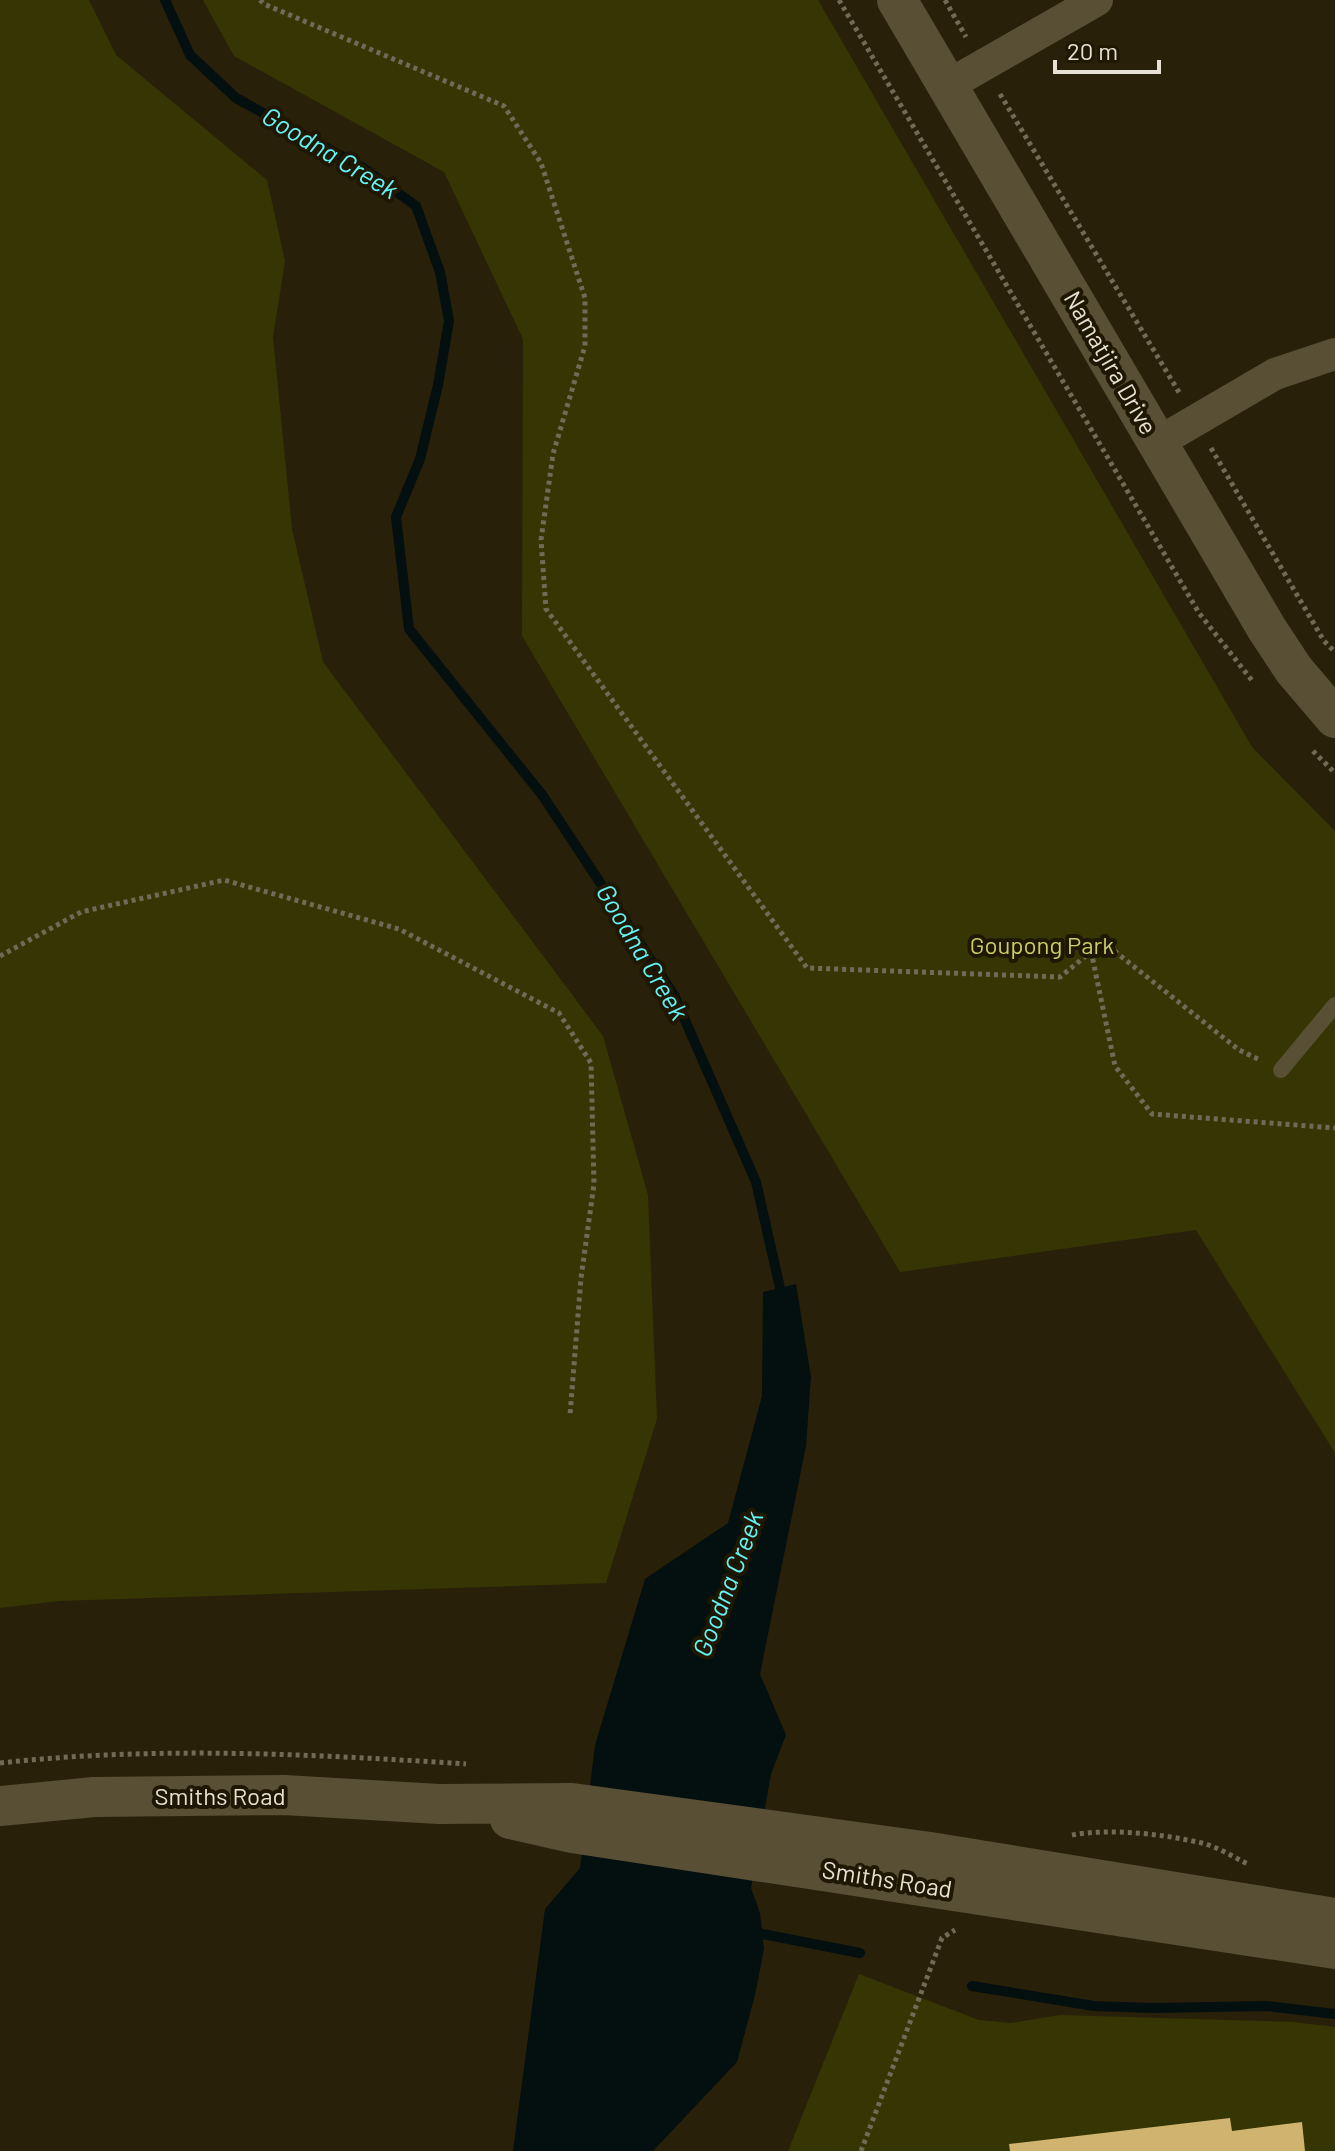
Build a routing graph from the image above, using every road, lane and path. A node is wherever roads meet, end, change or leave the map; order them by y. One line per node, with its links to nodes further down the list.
1 (260, 0): 15 (path)
2 (839, 0): 12 (path)
3 (897, 0): 7 (street, Namatjira Drive)
4 (945, 0): 6 (path)
5 (1097, 0): 6 (street)
6 (983, 66): 7 (street); 9 (path)
7 (947, 86): 10 (street, Namatjira Drive)
8 (1335, 354): 9 (street)
9 (1196, 421): 10 (street); 11 (path)
10 (1157, 443): 13 (street, Namatjira Drive)
11 (1335, 652)
12 (1256, 685)
13 (1320, 731): 14 (path)
14 (1335, 773)
15 (1091, 951): 18 (path); 19 (path)
16 (0, 956): 20 (path)
17 (1335, 1005): 18 (lane)
18 (1281, 1070)
19 (1335, 1128)
20 (570, 1415)
21 (0, 1806): 22 (street, Smiths Road)
22 (789, 1848): 23 (street, Smiths Road); 25 (street, Smiths Road)
23 (1335, 1918)
24 (968, 1922): 26 (path)
25 (1335, 1949)
26 (861, 2151)

